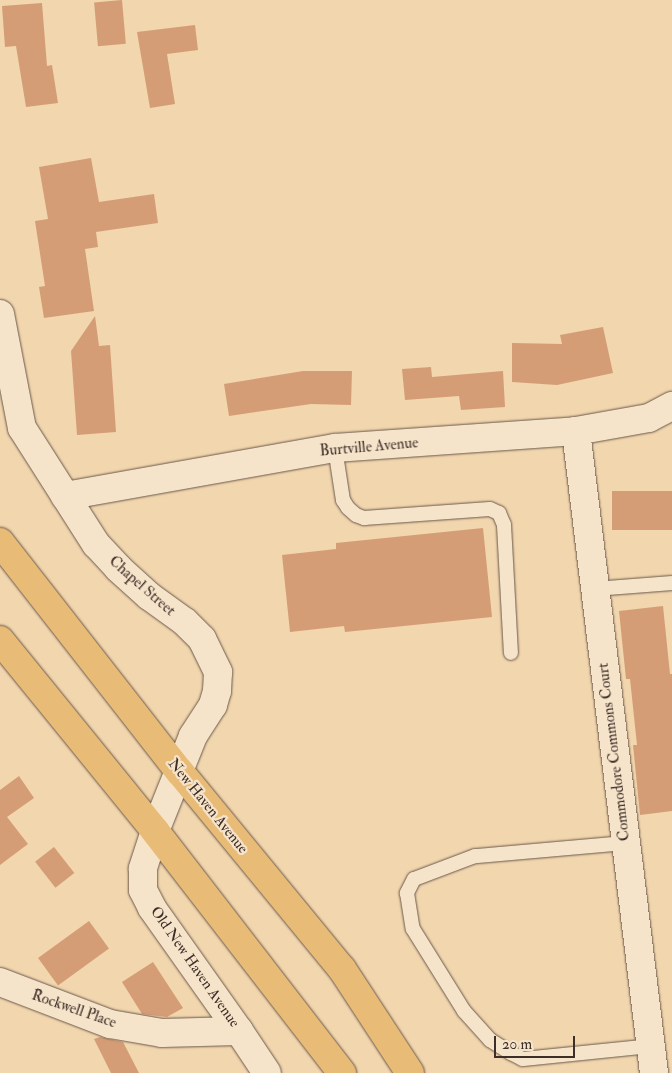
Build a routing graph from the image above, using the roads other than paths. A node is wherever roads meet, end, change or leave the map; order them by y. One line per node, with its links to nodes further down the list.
1 (0, 314): 5 (street, Chapel Street)
2 (672, 406): 3 (street, Burtville Avenue)
3 (576, 431): 4 (street, Burtville Avenue); 8 (street, Commodore Commons Court)
4 (336, 448): 5 (street, Burtville Avenue); 10 (lane)
5 (64, 496): 11 (street, Chapel Street)
6 (0, 542): 11 (highway, New Haven Avenue)
7 (672, 583): 8 (lane)
8 (595, 590): 13 (street, Commodore Commons Court)
9 (0, 640): 12 (highway)
10 (511, 653)
11 (180, 772): 12 (street, Old New Haven Avenue); 19 (highway, New Haven Avenue)
12 (155, 831): 15 (street, Old New Haven Avenue); 18 (highway)
13 (625, 844): 16 (street, Commodore Commons Court); 16 (lane)
14 (0, 982): 15 (street, Rockwell Place)
15 (240, 1030): 17 (street, Old New Haven Avenue)
16 (650, 1046): 20 (street, Commodore Commons Court)
17 (267, 1073)
18 (342, 1073)
19 (410, 1073)
20 (654, 1073)

